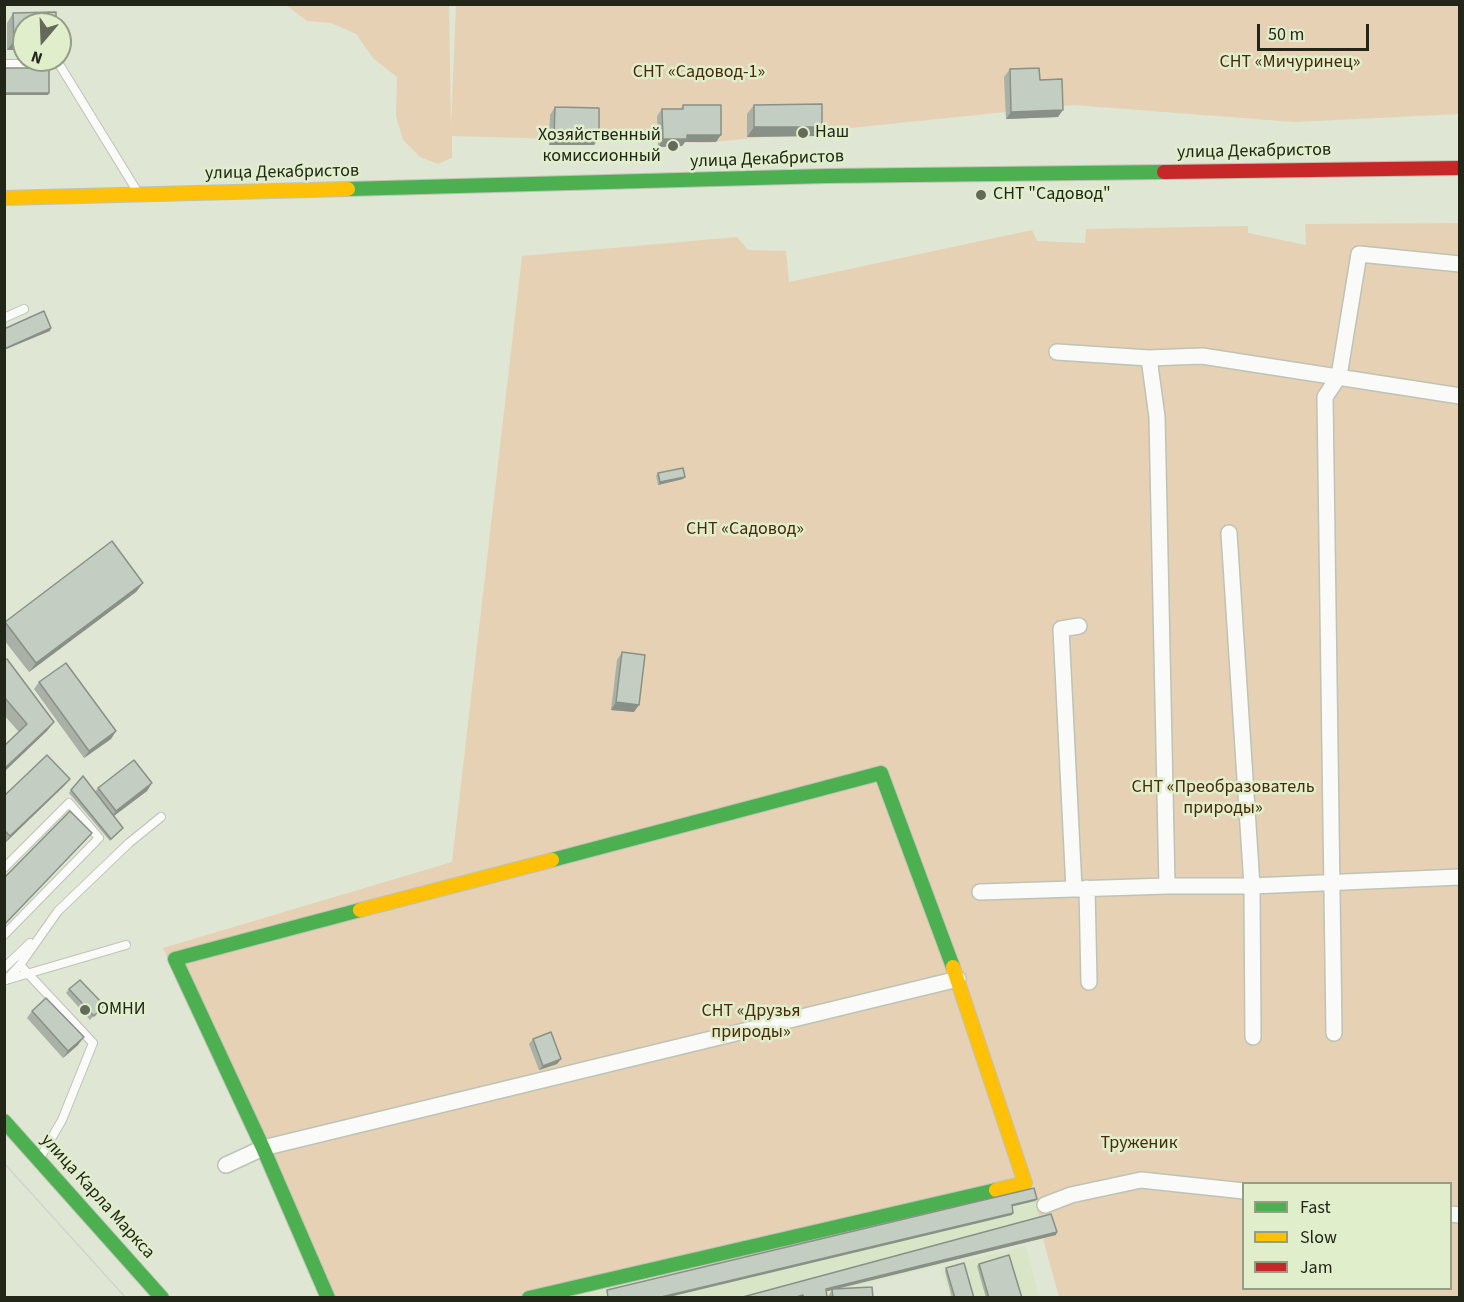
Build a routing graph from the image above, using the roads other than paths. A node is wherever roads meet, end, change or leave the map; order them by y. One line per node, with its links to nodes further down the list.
1 (4, 64): 3 (lane)
2 (1460, 168): 3 (street, улица Декабристов)
3 (139, 195): 4 (street, улица Декабристов)
4 (4, 198)
5 (1460, 264): 10 (street)
6 (24, 309): 7 (lane)
7 (4, 318)
8 (1057, 352): 9 (street)
9 (1149, 358): 10 (street); 18 (street)
10 (1339, 376): 11 (street); 17 (street)
11 (1460, 396)
12 (1229, 534): 19 (street)
13 (1079, 626): 20 (street)
14 (161, 817): 22 (lane)
15 (4, 868): 23 (lane)
16 (1460, 877): 17 (street)
17 (1332, 882): 19 (street); 31 (street)
18 (1167, 885): 19 (street); 20 (street)
19 (1252, 886): 32 (street)
20 (1080, 889): 21 (street); 30 (street)
21 (980, 892)
22 (48, 925): 25 (lane); 26 (lane)
23 (4, 935)
24 (126, 945): 27 (lane)
25 (20, 965): 27 (lane); 29 (lane)
26 (4, 969)
27 (30, 974): 29 (lane); 35 (lane)
28 (958, 979): 34 (street); 34 (street); 41 (street)
29 (5, 980)
30 (1089, 982)
31 (1334, 1033)
32 (1253, 1037)
33 (4, 1121): 35 (street, улица Карла Маркса)
34 (263, 1148): 36 (street); 40 (street)
35 (39, 1159): 39 (street, улица Карла Маркса)
36 (226, 1165)
37 (1242, 1191): 38 (street)
38 (1045, 1205)
39 (162, 1298)
40 (328, 1298)
41 (529, 1298)

